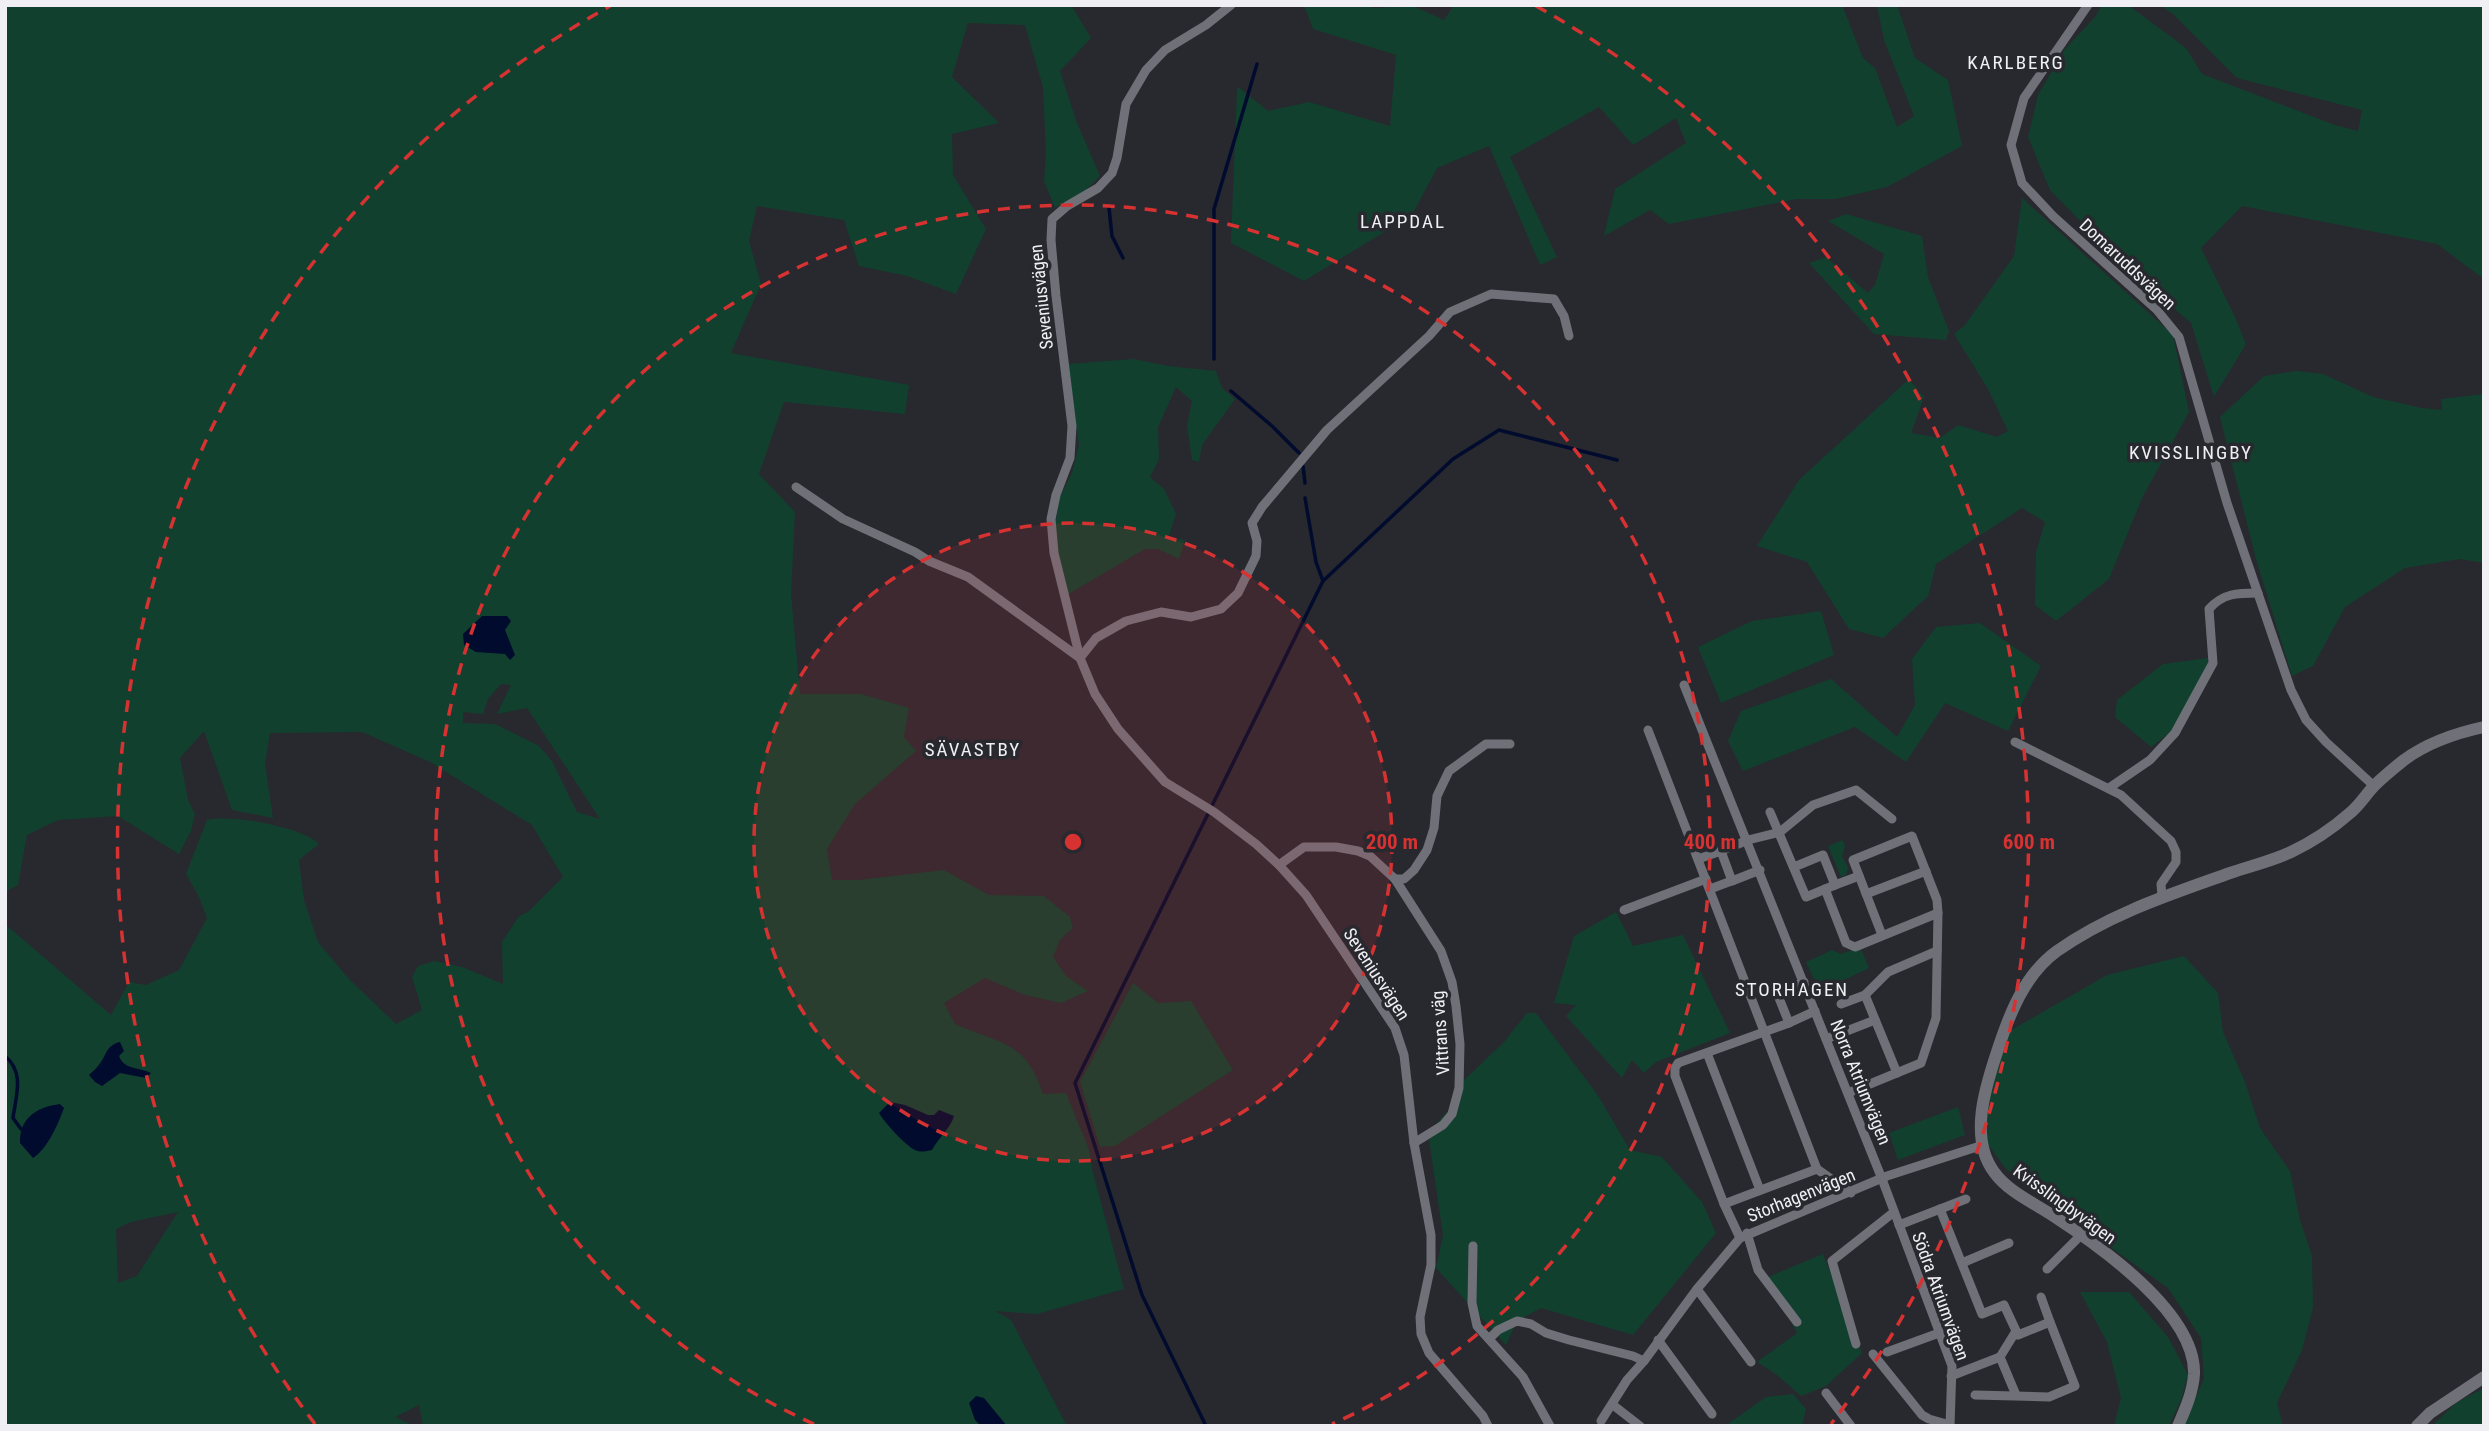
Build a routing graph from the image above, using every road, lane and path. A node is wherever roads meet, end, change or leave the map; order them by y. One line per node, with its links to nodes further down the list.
1 (1231, 5): 6 (street, Seveniusvägen)
2 (2088, 5): 5 (street, Domaruddsvägen)
3 (1569, 336): 6 (street)
4 (796, 487): 6 (street)
5 (2258, 593): 12 (street, Domaruddsvägen); 13 (street)
6 (1080, 658): 20 (street, Seveniusvägen)
7 (1685, 685): 17 (street, Norra Atriumvägen)
8 (2484, 727): 12 (street, Kvisslingbyvägen)
9 (1648, 730): 19 (street)
10 (2015, 742): 13 (street)
11 (1510, 744): 25 (street)
12 (2375, 786): 32 (street, Kvisslingbyvägen)
13 (2109, 788): 32 (street)
14 (1770, 812): 16 (street)
15 (1892, 819): 16 (street)
16 (1780, 832): 17 (street); 21 (street)
17 (1748, 840): 18 (street); 22 (street, Norra Atriumvägen)
18 (1721, 851): 19 (street); 27 (street)
19 (1698, 859): 26 (street)
20 (1279, 865): 25 (street, Vittrans väg); 48 (street, Seveniusvägen)
21 (1794, 867): 28 (street); 30 (street)
22 (1760, 870): 27 (street); 37 (street, Norra Atriumvägen)
23 (1926, 871): 24 (street); 31 (street); 34 (street)
24 (1859, 876): 28 (street); 31 (street)
25 (1395, 879): 48 (street, Vittrans väg)
26 (1706, 879): 29 (street); 33 (street)
27 (1734, 880): 29 (street)
28 (1835, 885): 30 (street)
29 (1710, 889): 43 (street)
30 (1825, 889): 35 (street)
31 (1866, 894): 35 (street)
32 (2162, 897): 49 (street, Kvisslingbyvägen)
33 (1624, 910)
34 (1938, 913): 35 (street); 36 (street)
35 (1882, 935)
36 (1937, 951): 38 (street); 46 (street)
37 (1804, 982): 40 (street, Norra Atriumvägen); 42 (street)
38 (1865, 995): 39 (street); 41 (street)
39 (1841, 1004)
40 (1815, 1012): 42 (street); 44 (street, Norra Atriumvägen)
41 (1875, 1020): 44 (street); 46 (street)
42 (1788, 1023): 43 (street)
43 (1765, 1032): 45 (street); 50 (street)
44 (1826, 1039): 47 (street, Norra Atriumvägen)
45 (1707, 1053): 52 (street); 55 (street)
46 (1897, 1073): 47 (street)
47 (1848, 1093): 51 (street, Norra Atriumvägen)
48 (1414, 1143): 88 (street, Seveniusvägen)
49 (1983, 1145): 51 (street, Storhagenvägen); 59 (street, Kvisslingbyvägen)
50 (1817, 1169): 52 (street); 53 (street)
51 (1882, 1180): 53 (street, Storhagenvägen); 57 (street, Södra Atriumvägen)
52 (1760, 1190): 55 (street)
53 (1851, 1193): 60 (street, Storhagenvägen)
54 (1966, 1199): 56 (street)
55 (1724, 1204): 60 (street)
56 (1940, 1209): 58 (street); 63 (street)
57 (1894, 1212): 58 (street, Södra Atriumvägen); 73 (street)
58 (1899, 1226): 70 (street, Södra Atriumvägen)
59 (2082, 1234): 64 (street); 92 (street, Kvisslingbyvägen)
60 (1744, 1236): 65 (street, Storhagenvägen); 67 (street)
61 (2009, 1242): 63 (street)
62 (1473, 1246): 71 (street)
63 (1962, 1263): 69 (street)
64 (2047, 1269)
65 (1697, 1289): 72 (street, Storhagenvägen); 78 (street)
66 (2041, 1297): 68 (street)
67 (1797, 1322)
68 (2050, 1322): 69 (street); 83 (street)
69 (2016, 1332): 76 (street)
70 (1939, 1333): 74 (street); 79 (street, Södra Atriumvägen)
71 (1489, 1339): 77 (street); 89 (street)
72 (1658, 1340): 77 (street, Storhagenvägen); 85 (street)
73 (1856, 1345)
74 (1887, 1352)
75 (1873, 1354): 87 (street)
76 (2000, 1357): 79 (street); 83 (street)
77 (1644, 1361): 84 (street, Storhagenvägen)
78 (1751, 1362)
79 (1951, 1376): 87 (street, Södra Atriumvägen)
80 (2484, 1377): 93 (street)
81 (1826, 1393): 91 (street)
82 (1975, 1395): 83 (street)
83 (2016, 1395)
84 (1613, 1405): 86 (street, Storhagenvägen); 90 (street)
85 (1712, 1414)
86 (1601, 1421)
87 (1950, 1425)
88 (1488, 1426)
89 (1550, 1426)
90 (1640, 1426)
91 (1851, 1426)
92 (2178, 1426)
93 (2417, 1426)

